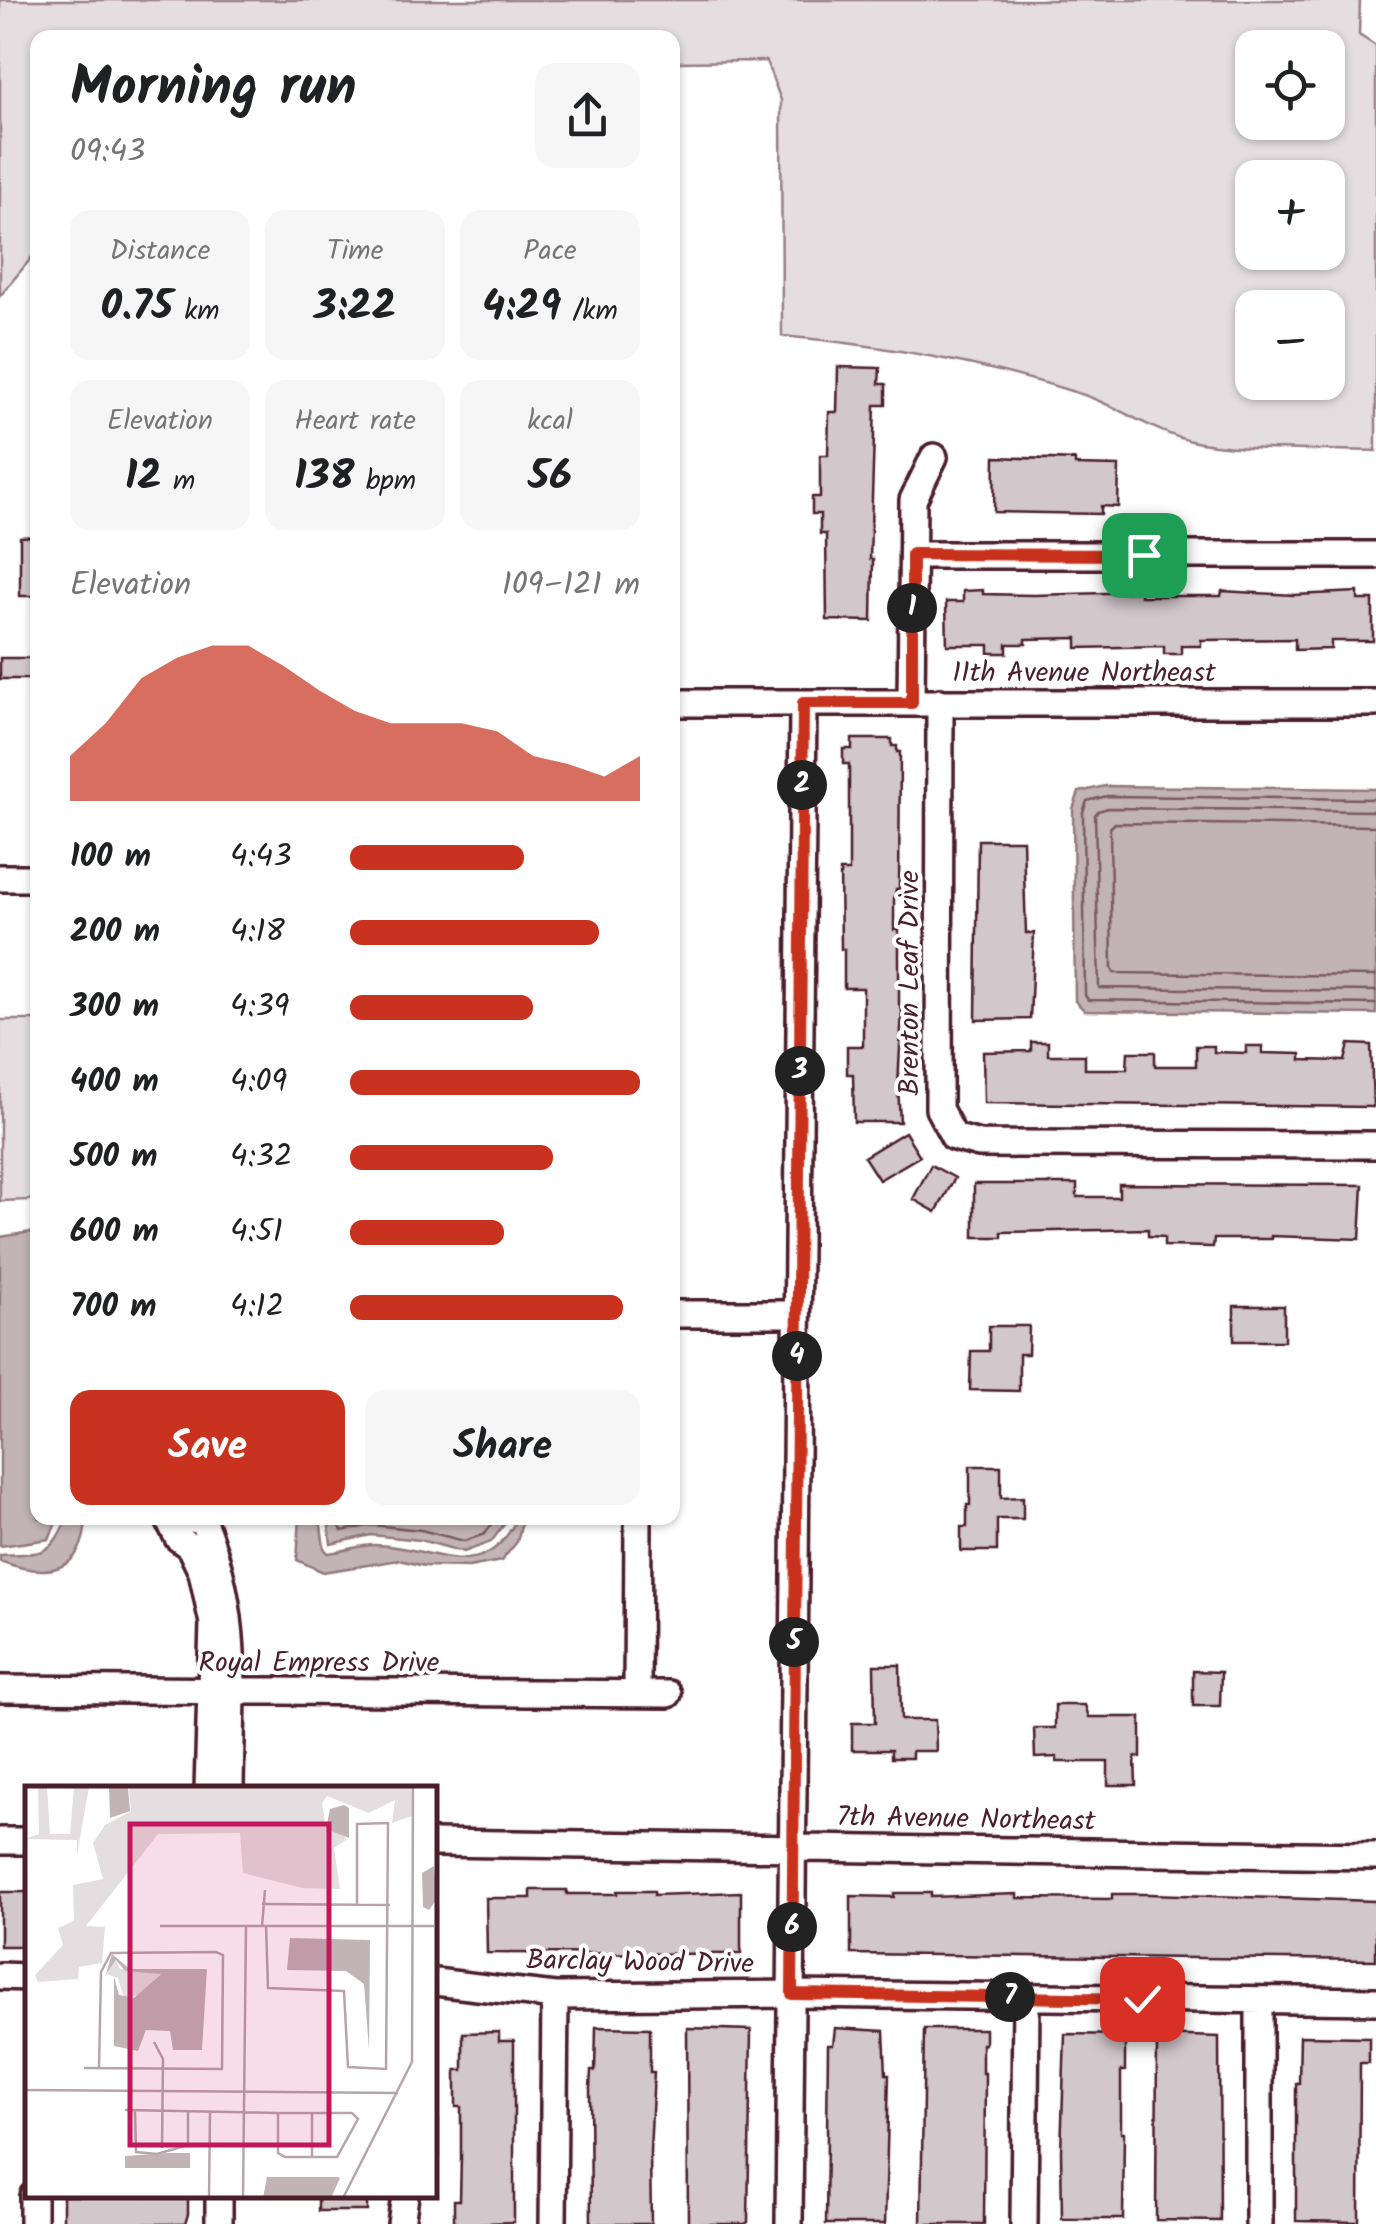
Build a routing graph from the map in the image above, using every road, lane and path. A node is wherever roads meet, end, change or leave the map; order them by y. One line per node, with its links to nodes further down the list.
1 (934, 457): 2 (street)
2 (912, 554): 3 (street); 7 (street)
3 (1376, 555)
4 (940, 702): 7 (street, 11th Avenue Northeast); 8 (street, 11th Avenue Northeast); 11 (street, Brenton Leaf Drive)
5 (680, 703): 6 (street, 11th Avenue Northeast)
6 (803, 703): 7 (street, 11th Avenue Northeast); 13 (street)
7 (912, 703)
8 (1376, 703)
9 (0, 878): 10 (street)
10 (30, 878)
11 (1376, 1144)
12 (680, 1314): 13 (street)
13 (797, 1314): 24 (street)
14 (172, 1525): 18 (street)
15 (204, 1525): 18 (street)
16 (638, 1525): 19 (street)
17 (0, 1690): 18 (street, Royal Empress Drive)
18 (221, 1692): 19 (street, Royal Empress Drive); 21 (street); 22 (street)
19 (638, 1694): 20 (street, Royal Empress Drive)
20 (668, 1694)
21 (208, 1786)
22 (230, 1786)
23 (438, 1843): 24 (street, 7th Avenue Northeast)
24 (793, 1847): 25 (street, 7th Avenue Northeast); 27 (street)
25 (1376, 1856)
26 (438, 1982): 28 (street, Barclay Wood Drive)
27 (792, 1994): 28 (street, Barclay Wood Drive); 29 (street, Barclay Wood Drive); 35 (street)
28 (555, 1996): 34 (street)
29 (1026, 1998): 30 (street, Barclay Wood Drive); 36 (street)
30 (1259, 2001): 31 (street, Barclay Wood Drive); 37 (street)
31 (1376, 2001)
32 (405, 2199): 33 (street)
33 (402, 2224)
34 (553, 2224)
35 (789, 2224)
36 (1024, 2224)
37 (1258, 2224)

